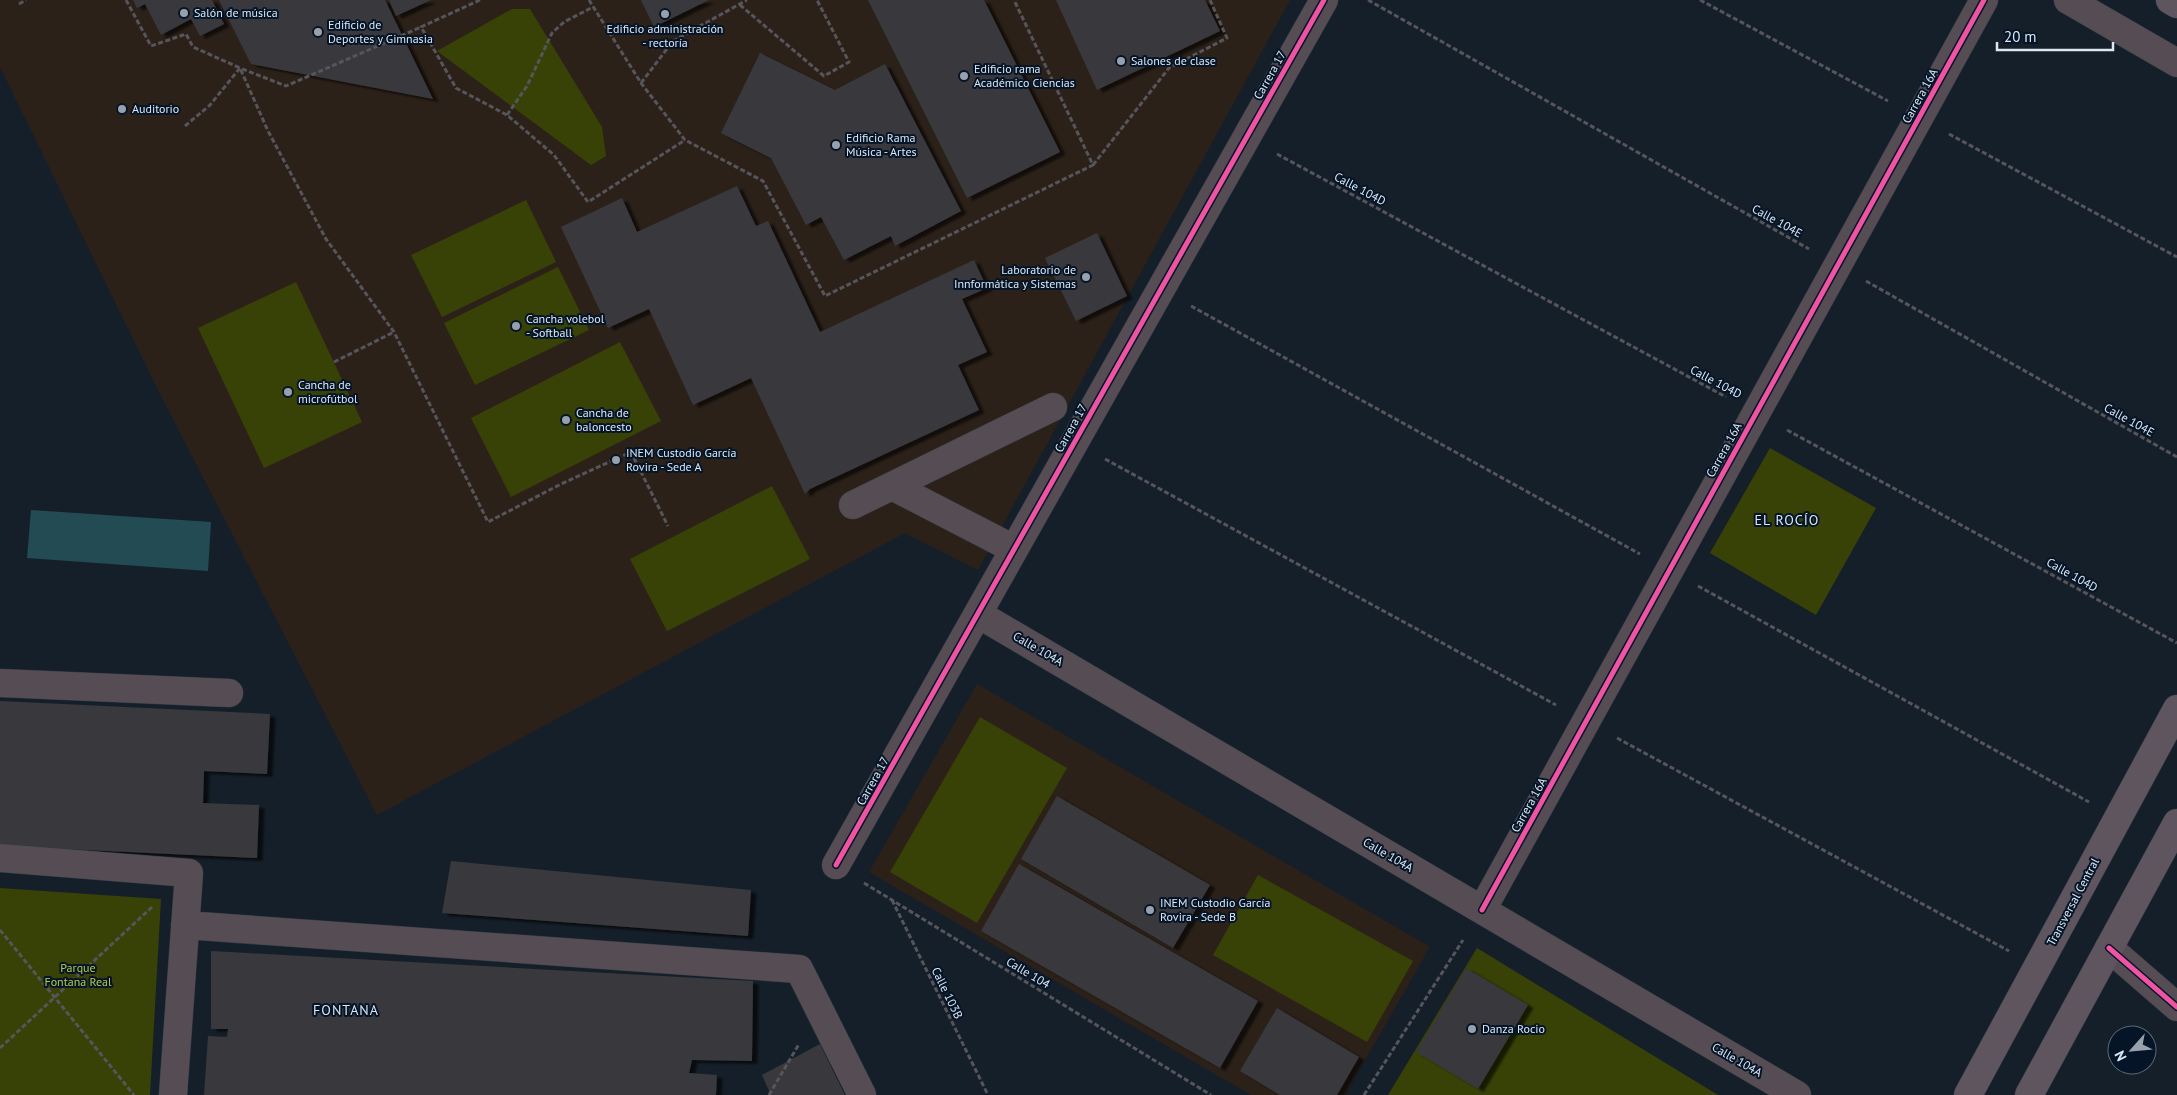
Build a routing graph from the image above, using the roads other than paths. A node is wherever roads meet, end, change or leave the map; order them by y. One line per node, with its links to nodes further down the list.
1 (1324, 0): 10 (street, Carrera 17)
2 (1984, 0): 18 (street, Carrera 16A)
3 (2068, 0): 6 (street)
4 (2170, 0): 5 (main road)
5 (2177, 4)
6 (2177, 63)
7 (1053, 407): 8 (street)
8 (892, 486): 9 (street); 10 (street)
9 (853, 506)
10 (1014, 549): 11 (street, Carrera 17)
11 (978, 614): 17 (street, Carrera 17); 18 (street, Calle 104A)
12 (0, 683): 13 (street)
13 (229, 692)
14 (2177, 709): 25 (main road, Transversal Central)
15 (2177, 824): 20 (main road)
16 (0, 858): 19 (street)
17 (836, 865)
18 (1482, 910): 24 (street, Calle 104A)
19 (185, 925): 22 (street); 23 (street)
20 (2109, 948): 21 (street); 26 (main road)
21 (2177, 1007)
22 (173, 1095)
23 (862, 1095)
24 (1798, 1095)
25 (1968, 1095)
26 (2029, 1095)

